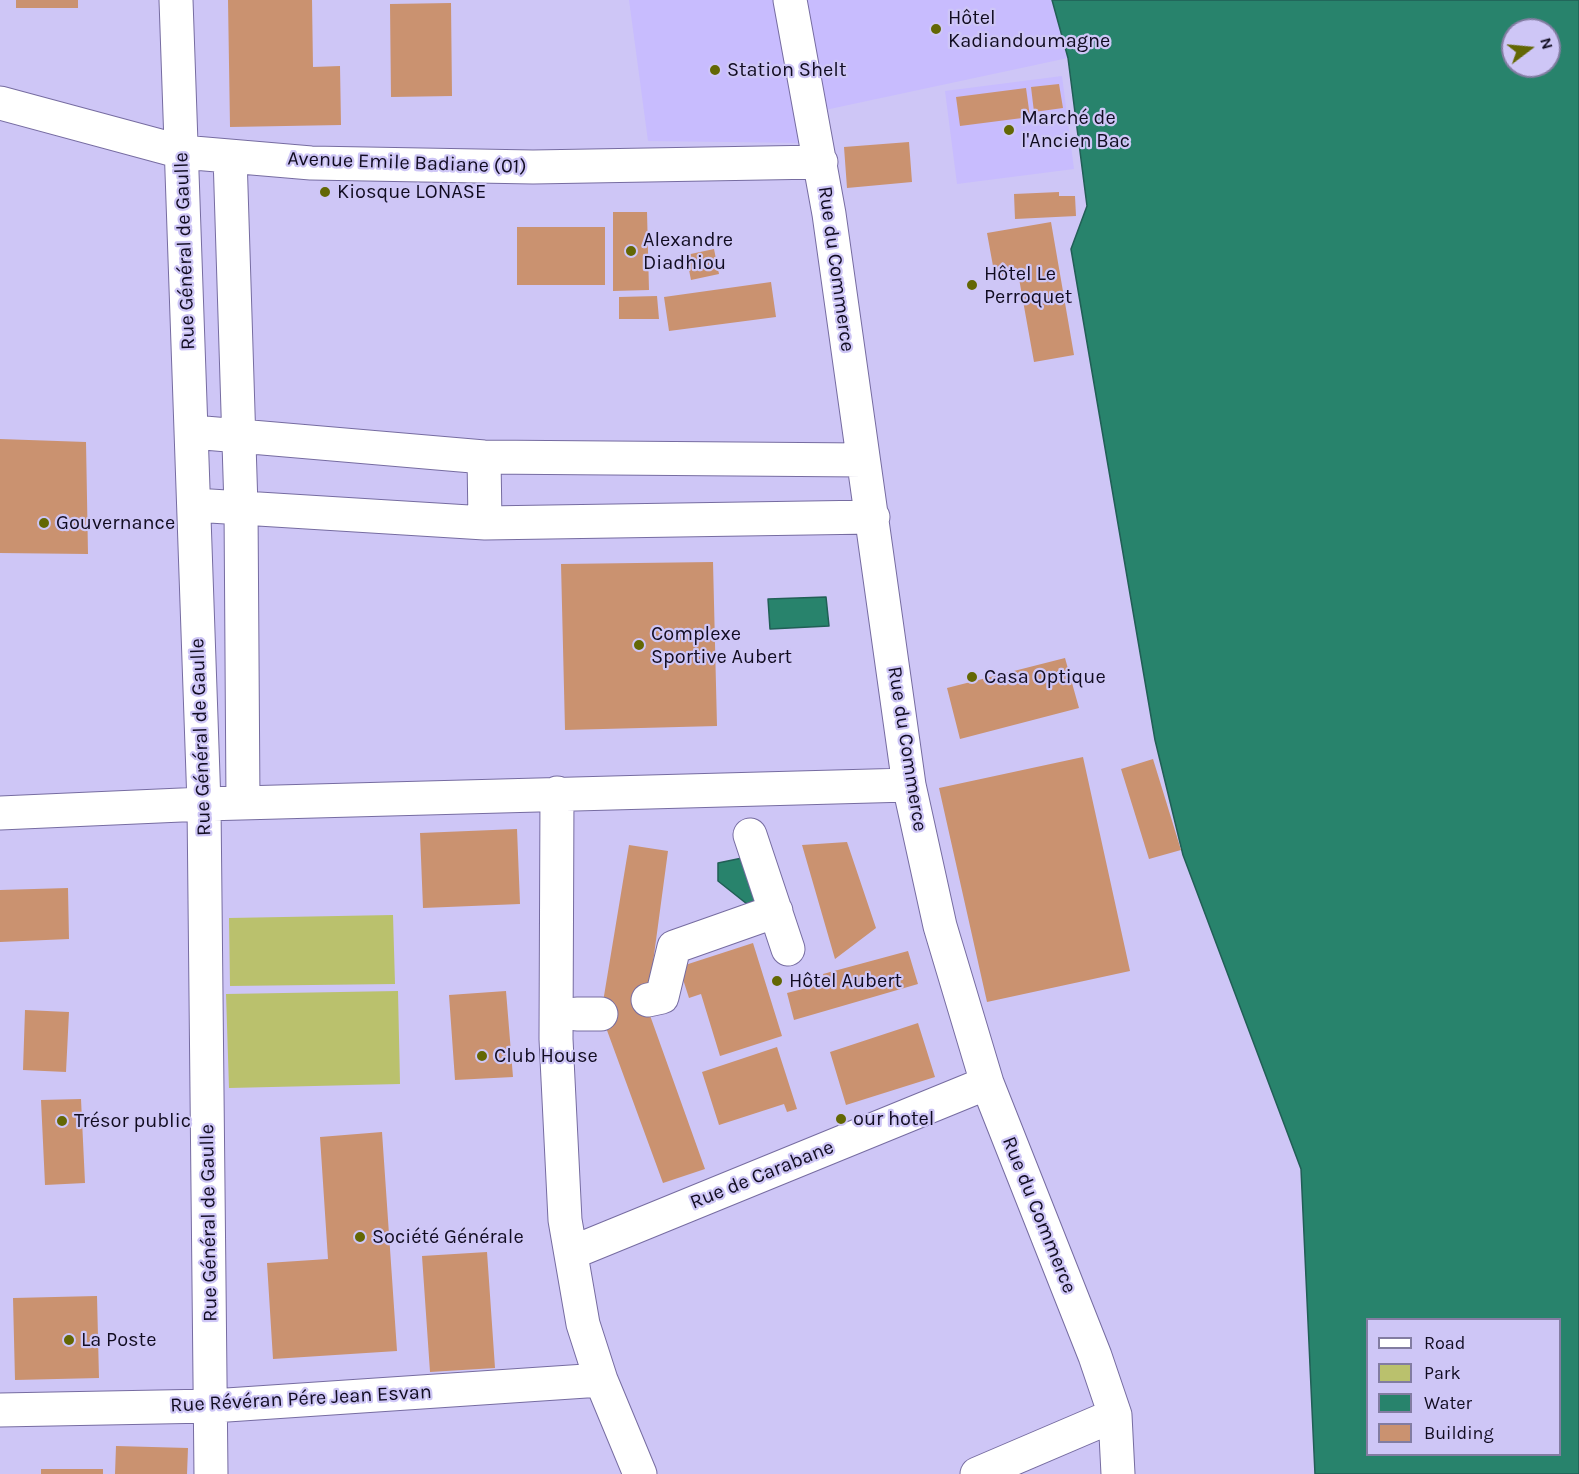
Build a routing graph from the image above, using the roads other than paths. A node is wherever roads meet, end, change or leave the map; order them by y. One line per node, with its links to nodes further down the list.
1 (176, 0): 4 (street, Rue Général de Gaulle)
2 (790, 0): 6 (street, Rue du Commerce)
3 (0, 103): 4 (street, Avenue Emile Badiane (01))
4 (182, 152): 5 (street, Avenue Emile Badiane (01)); 7 (street, Rue Général de Gaulle)
5 (230, 156): 6 (street, Avenue Emile Badiane (01)); 8 (street, Rue Général de Gaulle)
6 (821, 162): 10 (street, Rue du Commerce)
7 (193, 432): 8 (street); 11 (street, Rue Général de Gaulle)
8 (239, 436): 9 (street); 12 (street, Rue Général de Gaulle)
9 (484, 457): 10 (street); 14 (street)
10 (863, 460): 13 (street, Rue du Commerce)
11 (194, 505): 12 (street); 18 (street, Rue Général de Gaulle)
12 (241, 507): 14 (street); 17 (street, Rue Général de Gaulle)
13 (873, 517): 14 (street); 15 (street, Rue du Commerce)
14 (485, 523)
15 (909, 785): 16 (street); 24 (street, Rue du Commerce)
16 (557, 793): 17 (street); 25 (street)
17 (243, 803): 18 (street)
18 (204, 804): 19 (street); 27 (street, Rue Général de Gaulle)
19 (0, 813)
20 (750, 835): 21 (street)
21 (776, 911): 22 (street); 23 (street)
22 (788, 949)
23 (648, 1000)
24 (987, 1083): 25 (street, Rue de Carabane); 29 (street, Rue du Commerce)
25 (571, 1253): 26 (street)
26 (601, 1380): 27 (street, Rue Révéran Pére Jean Esvan); 31 (street)
27 (212, 1406): 28 (street, Rue Révéran Pére Jean Esvan); 30 (street, Rue Général de Gaulle)
28 (0, 1410)
29 (1115, 1415): 32 (street); 33 (street, Rue du Commerce)
30 (212, 1474)
31 (640, 1474)
32 (977, 1474)
33 (1118, 1474)

